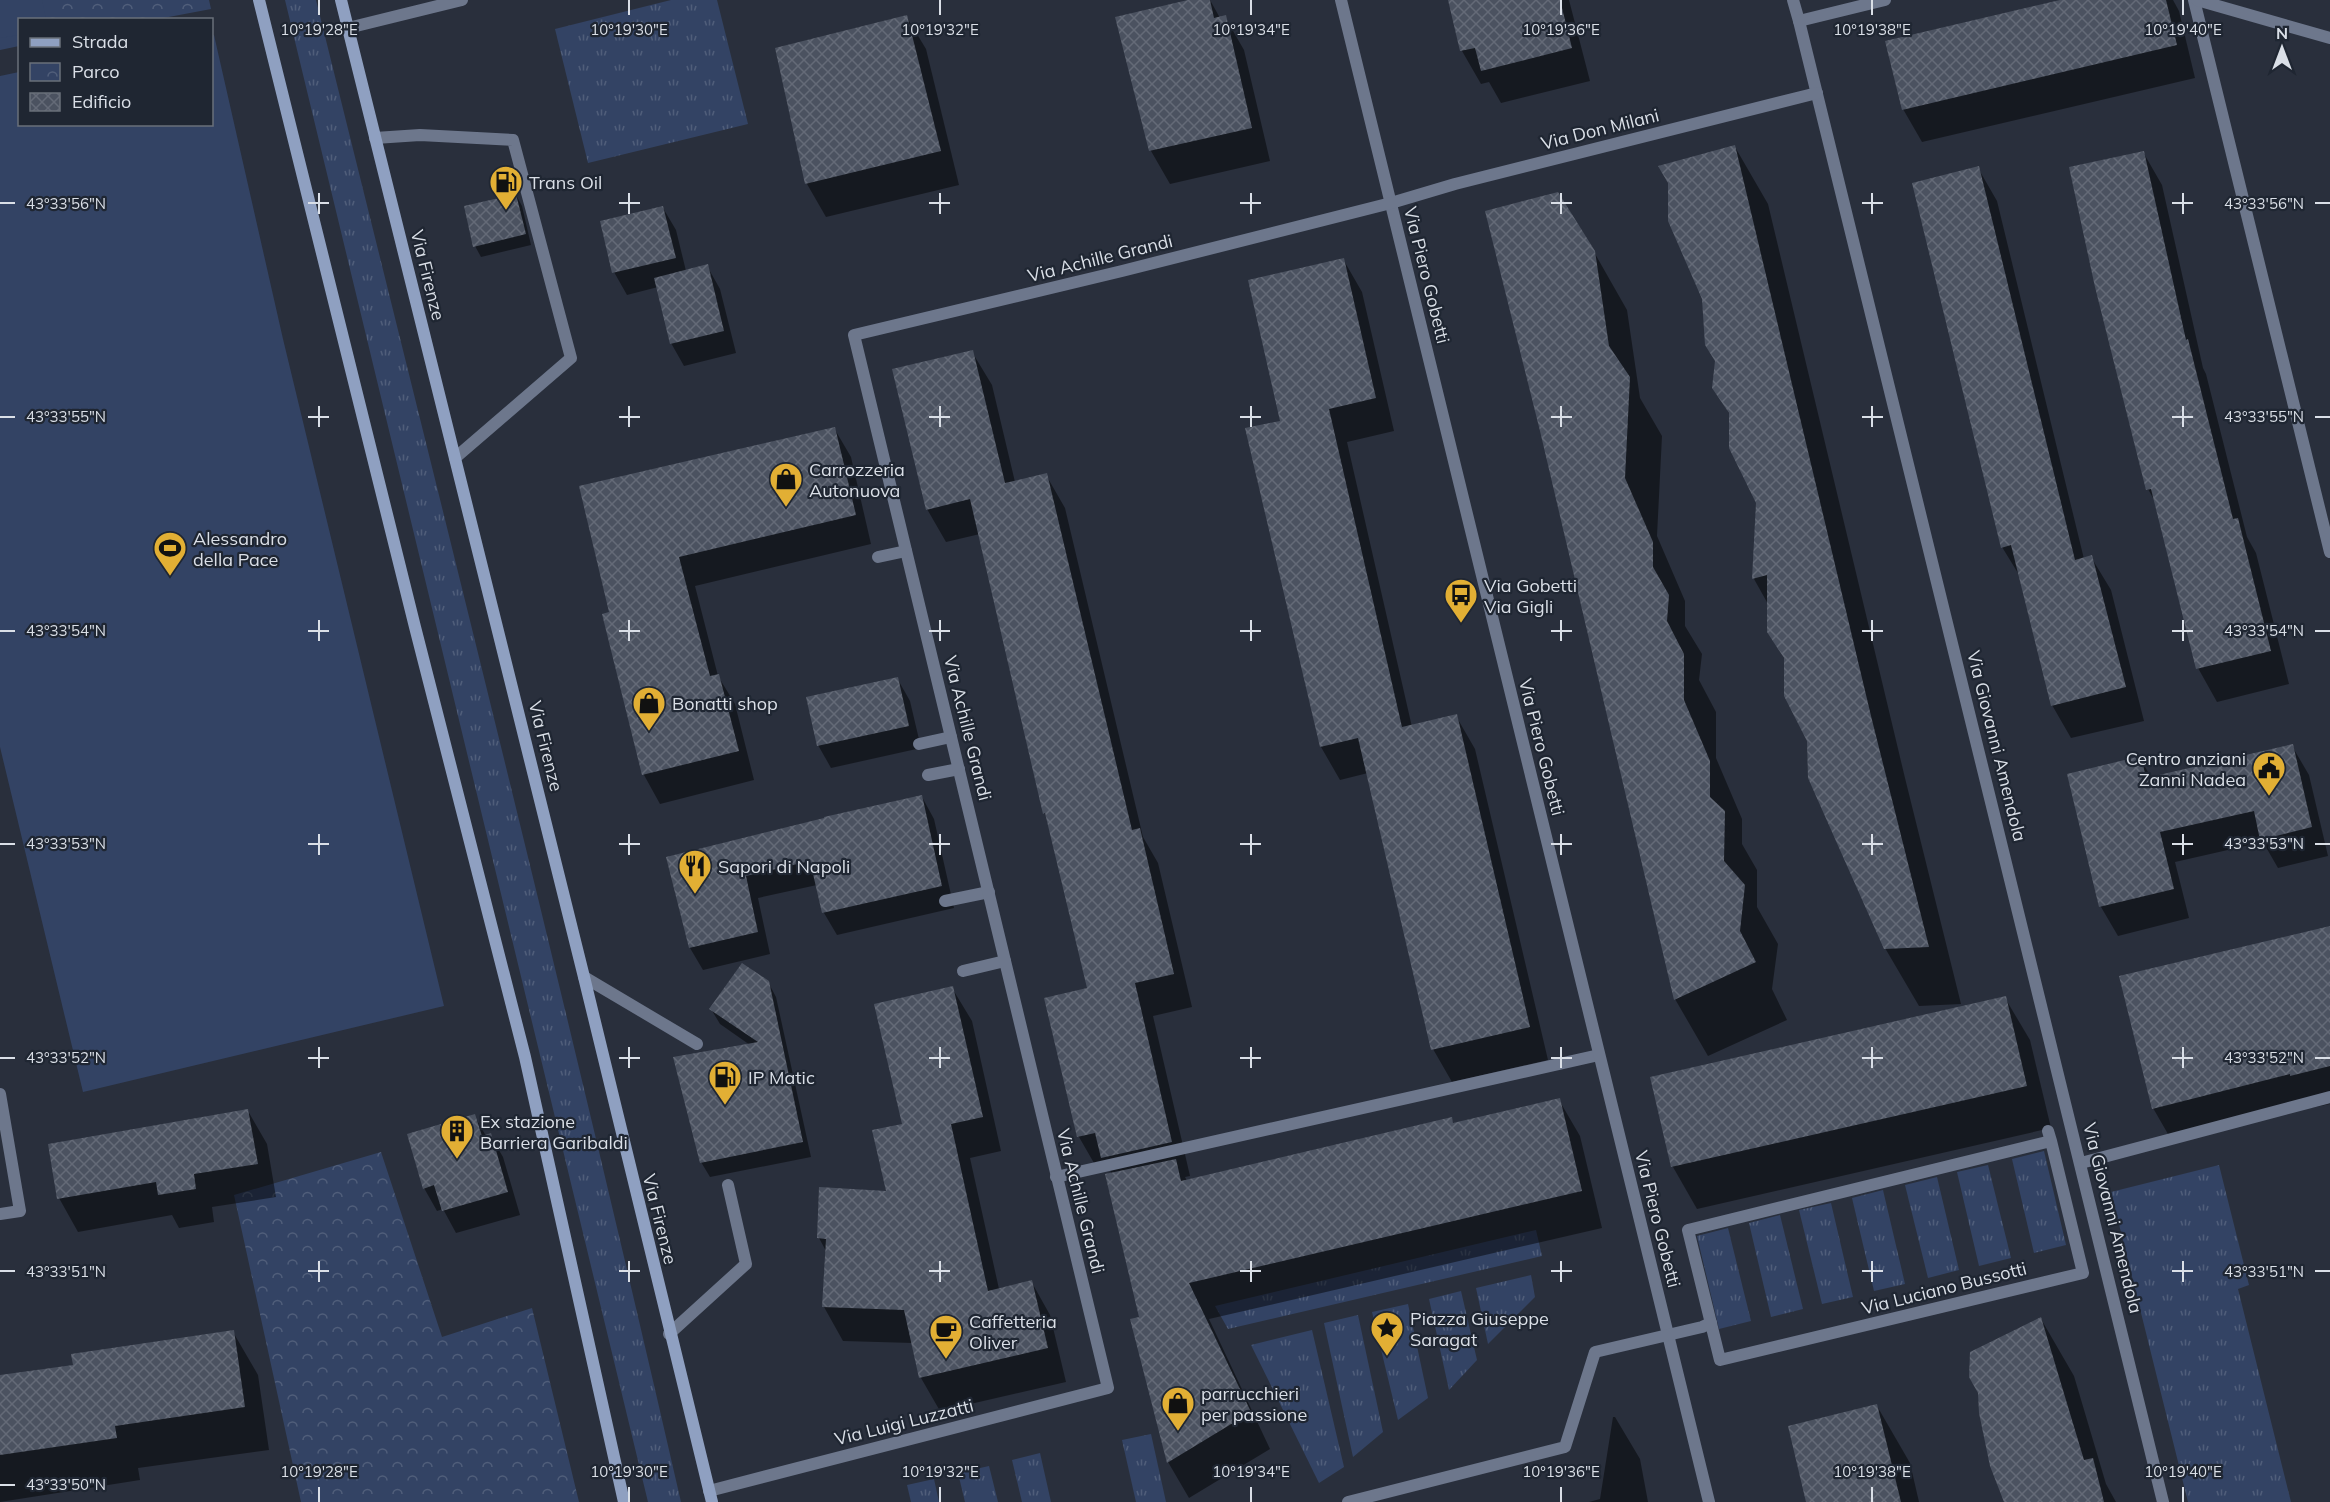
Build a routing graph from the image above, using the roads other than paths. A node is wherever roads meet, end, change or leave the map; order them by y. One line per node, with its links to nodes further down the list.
1 (259, 0): 40 (main road)
2 (341, 0): 9 (main road, Via Firenze)
3 (462, 0): 9 (street)
4 (1341, 0): 13 (street, Via Piero Gobetti)
5 (1793, 0): 8 (street, Via Giovanni Amendola)
6 (1885, 0): 8 (street)
7 (2196, 0): 10 (street); 16 (street)
8 (1799, 21): 11 (street, Via Giovanni Amendola)
9 (348, 28): 12 (main road, Via Firenze)
10 (2330, 38)
11 (1817, 93): 13 (street, Via Don Milani); 31 (street, Via Giovanni Amendola)
12 (375, 138): 14 (main road, Via Firenze); 14 (street)
13 (1392, 203): 15 (street, Via Achille Grandi); 28 (street, Via Piero Gobetti)
14 (455, 458): 26 (main road, Via Firenze)
15 (906, 551): 17 (street); 18 (street, Via Achille Grandi)
16 (2330, 552)
17 (878, 557)
18 (951, 737): 19 (street); 20 (street, Via Achille Grandi)
19 (920, 744)
20 (959, 769): 21 (street); 22 (street, Via Achille Grandi)
21 (928, 775)
22 (989, 892): 23 (street); 24 (street, Via Achille Grandi)
23 (945, 901)
24 (1005, 961): 25 (street); 32 (street, Via Achille Grandi)
25 (963, 971)
26 (584, 977): 27 (street); 36 (main road, Via Firenze)
27 (697, 1044)
28 (1599, 1055): 32 (street); 37 (street, Via Piero Gobetti)
29 (0, 1094): 34 (street)
30 (2330, 1097): 31 (street)
31 (2081, 1163): 43 (street, Via Giovanni Amendola)
32 (1056, 1177): 38 (street, Via Achille Grandi)
33 (728, 1185): 36 (street)
34 (0, 1214)
35 (1711, 1323): 35 (street, Via Luciano Bussotti); 37 (street)
36 (669, 1334): 39 (main road, Via Firenze)
37 (1668, 1334): 41 (street); 42 (street, Via Piero Gobetti)
38 (1108, 1388): 39 (street, Via Luigi Luzzatti)
39 (710, 1497)
40 (624, 1502)
41 (1348, 1502)
42 (1709, 1502)
43 (2163, 1502)

